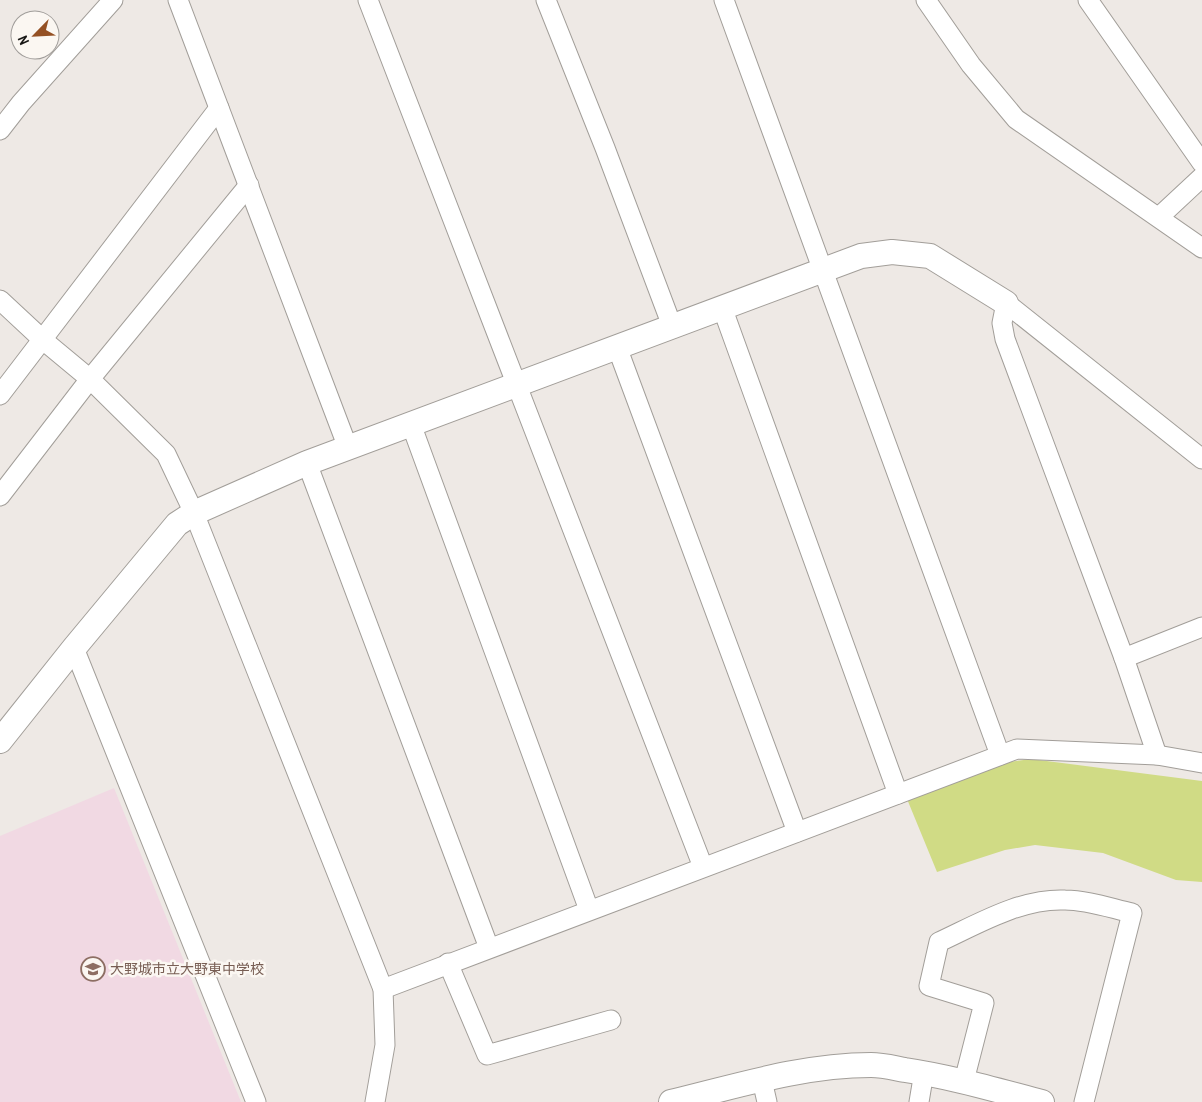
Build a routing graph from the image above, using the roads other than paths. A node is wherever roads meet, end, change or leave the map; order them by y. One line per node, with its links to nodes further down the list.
1 (113, 0): 9 (street)
2 (178, 0): 8 (street)
3 (368, 0): 23 (street)
4 (546, 0): 19 (street)
5 (724, 0): 15 (street)
6 (926, 0): 13 (street)
7 (1088, 0): 10 (street)
8 (219, 108): 12 (street); 20 (street)
9 (0, 130)
10 (1202, 163)
11 (1202, 177): 13 (street)
12 (249, 185): 22 (street); 26 (street)
13 (1159, 216): 14 (street)
14 (1202, 248)
15 (824, 270): 17 (street); 18 (street); 35 (street)
16 (0, 300): 20 (street)
17 (1006, 303): 27 (street); 33 (street)
18 (722, 308): 19 (street); 38 (street)
19 (672, 326): 21 (street)
20 (43, 340): 22 (street); 24 (street)
21 (617, 347): 23 (street); 39 (street)
22 (90, 379): 29 (street); 30 (street)
23 (516, 384): 25 (street); 40 (street)
24 (0, 395)
25 (411, 424): 26 (street); 41 (street)
26 (348, 448): 28 (street)
27 (1202, 459)
28 (307, 463): 30 (street); 42 (street)
29 (0, 496)
30 (194, 513): 32 (street); 44 (street)
31 (1202, 627): 33 (street)
32 (74, 648): 34 (street); 49 (street)
33 (1124, 658): 36 (street)
34 (0, 741)
35 (1000, 755): 36 (street); 38 (street)
36 (1157, 755): 37 (street)
37 (1202, 763)
38 (898, 794): 39 (street)
39 (797, 832): 40 (street)
40 (703, 867): 41 (street)
41 (588, 910): 42 (street)
42 (488, 948): 43 (street)
43 (448, 963): 44 (street); 45 (street)
44 (383, 989): 50 (street)
45 (610, 1020)
46 (924, 1072): 47 (street); 48 (street); 52 (street)
47 (964, 1081): 53 (street); 54 (street)
48 (764, 1091): 51 (street)
49 (256, 1102)
50 (375, 1102)
51 (671, 1102)
52 (919, 1102)
53 (1041, 1102)
54 (1084, 1102)

